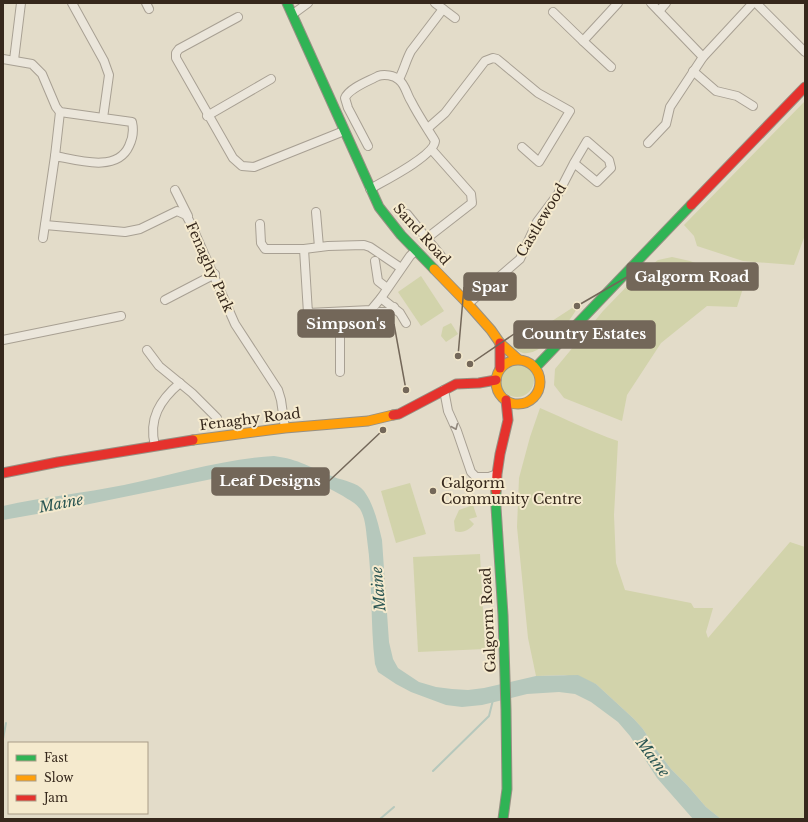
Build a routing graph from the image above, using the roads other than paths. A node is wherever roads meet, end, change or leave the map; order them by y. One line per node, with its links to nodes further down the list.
1 (21, 3): 21 (street)
2 (72, 3): 30 (street)
3 (287, 3): 14 (main road, Sand Road)
4 (308, 3): 14 (street)
5 (435, 3): 11 (street)
6 (618, 3): 17 (street)
7 (651, 3): 12 (street)
8 (666, 3): 12 (street)
9 (753, 3): 19 (street)
10 (756, 3): 18 (street)
11 (442, 8): 16 (street); 25 (street)
12 (659, 11): 19 (street)
13 (553, 12): 17 (street)
14 (293, 14): 32 (main road, Sand Road)
15 (238, 17): 29 (street)
16 (455, 18)
17 (584, 41): 22 (street)
18 (805, 52)
19 (703, 57): 23 (street)
20 (3, 59): 21 (street)
21 (14, 60): 28 (street)
22 (611, 67)
23 (693, 71): 27 (street); 33 (street)
24 (271, 79): 29 (street)
25 (399, 79): 31 (street); 34 (street)
26 (805, 87): 68 (main road)
27 (753, 106)
28 (60, 112): 30 (street); 37 (street)
29 (208, 116): 32 (street)
30 (103, 118): 37 (street)
31 (428, 128): 35 (street); 36 (street)
32 (344, 131): 39 (main road, Sand Road)
33 (648, 143)
34 (368, 146)
35 (522, 147)
36 (432, 150): 39 (street); 47 (street)
37 (55, 156): 45 (street)
38 (574, 163): 38 (street, Castlewood); 58 (street, Castlewood)
39 (370, 189): 50 (main road, Sand Road)
40 (175, 190): 43 (street)
41 (316, 212): 48 (street)
42 (407, 214): 47 (street)
43 (192, 224): 45 (street, Fenaghy Park); 54 (street, Fenaghy Park)
44 (260, 224): 49 (street)
45 (45, 225): 46 (street)
46 (43, 238)
47 (427, 238): 51 (street)
48 (319, 247): 49 (street); 53 (street)
49 (304, 249): 60 (street)
50 (416, 250): 53 (street); 58 (main road, Sand Road)
51 (441, 256)
52 (375, 261): 55 (street)
53 (401, 268): 55 (street)
54 (215, 274): 57 (street); 78 (street, Fenaghy Park)
55 (388, 288): 56 (street)
56 (381, 298): 59 (street); 60 (street)
57 (165, 300)
58 (468, 304): 65 (main road, Sand Road)
59 (394, 308): 61 (street); 63 (street)
60 (340, 312): 70 (street)
61 (380, 312)
62 (120, 316): 64 (street)
63 (406, 323)
64 (3, 340)
65 (500, 343): 67 (main road, Sand Road); 69 (main road)
66 (147, 350): 72 (street)
67 (518, 359): 68 (main road); 69 (main road)
68 (536, 367): 75 (main road)
69 (500, 368): 71 (main road)
70 (340, 372)
71 (496, 380): 73 (main road, Fenaghy Road); 74 (main road)
72 (180, 383): 76 (street); 79 (street)
73 (444, 390): 78 (main road, Fenaghy Road); 81 (street, one-way to 81)
74 (506, 400): 75 (main road); 77 (main road, Galgorm Road)
75 (527, 402): 77 (main road)
76 (217, 418)
77 (508, 420): 81 (main road, Galgorm Road)
78 (285, 428): 79 (main road, Fenaghy Road)
79 (155, 446): 80 (main road, Fenaghy Road)
80 (3, 473)
81 (497, 474): 82 (main road, Galgorm Road)
82 (503, 819)

